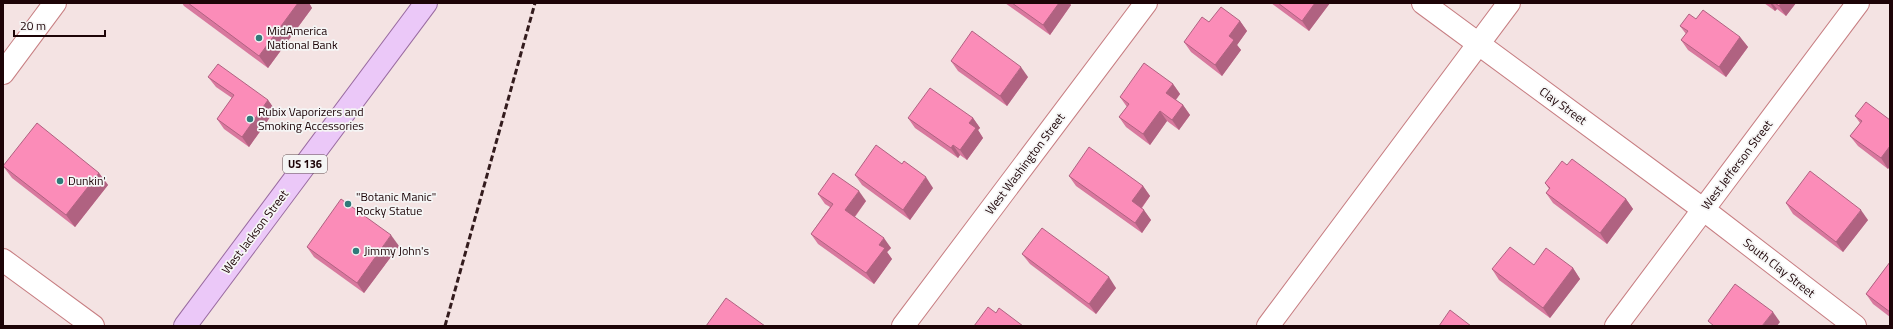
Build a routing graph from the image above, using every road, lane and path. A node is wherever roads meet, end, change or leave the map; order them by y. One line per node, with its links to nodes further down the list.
1 (55, 3): 8 (street)
2 (426, 3): 12 (main road, West Jackson Street / US 136)
3 (1146, 3): 13 (street, West Washington Street)
4 (1423, 3): 7 (street, Clay Street)
5 (1509, 3): 7 (street)
6 (1858, 3): 9 (street, West Jefferson Street)
7 (1479, 45): 9 (street, Clay Street); 14 (street)
8 (3, 73)
9 (1704, 210): 15 (street, West Jefferson Street); 16 (street, South Clay Street)
10 (3, 260): 11 (street)
11 (93, 326)
12 (185, 326)
13 (903, 326)
14 (1268, 326)
15 (1616, 326)
16 (1855, 326)

